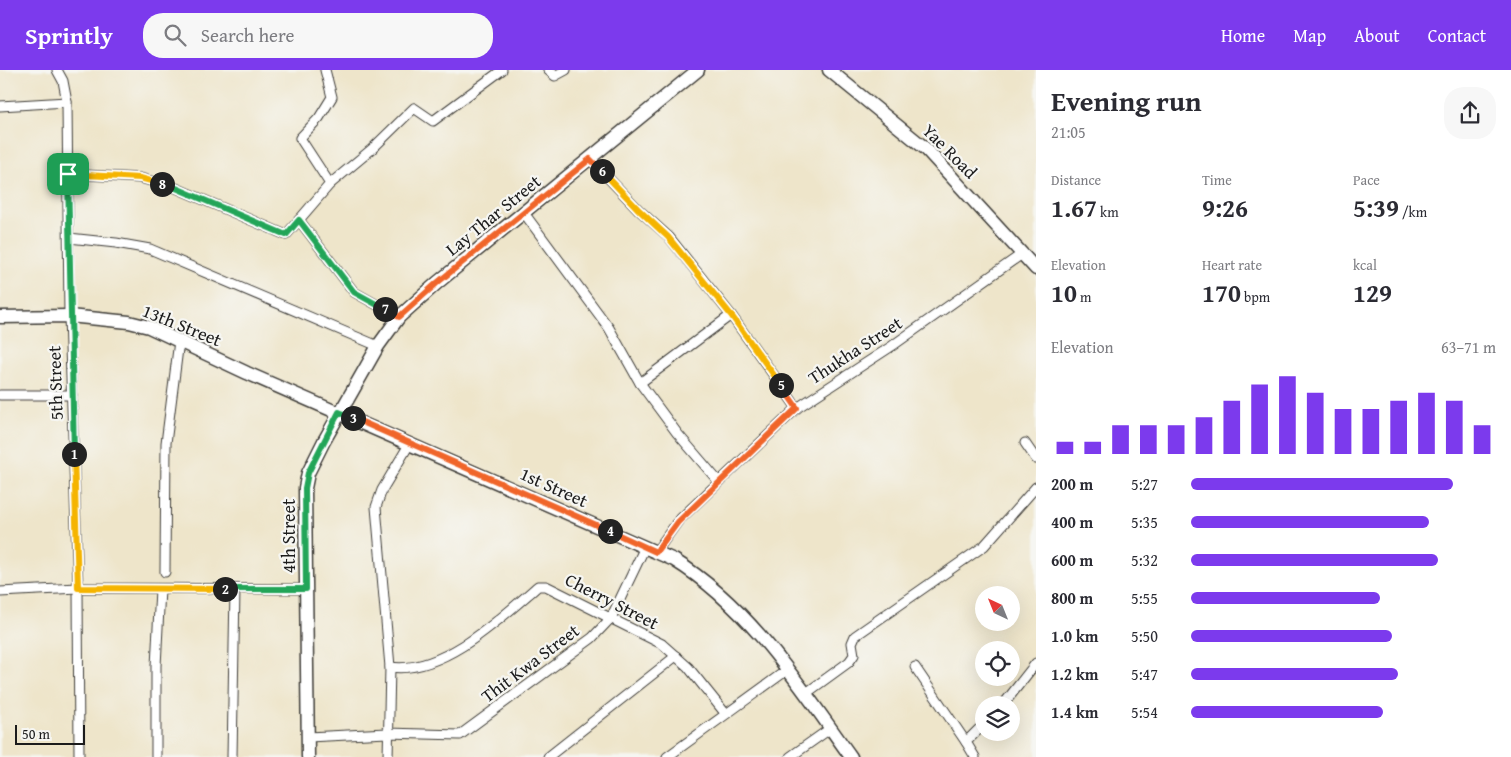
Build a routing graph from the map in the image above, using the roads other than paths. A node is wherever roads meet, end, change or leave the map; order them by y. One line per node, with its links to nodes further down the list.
1 (57, 70): 8 (street, 5th Street)
2 (325, 70): 12 (street)
3 (502, 70): 12 (street)
4 (548, 70): 5 (street)
5 (566, 70)
6 (698, 70): 10 (street, Lay Thar Street)
7 (829, 70): 16 (street, Yae Road)
8 (67, 102): 9 (street); 11 (street, 5th Street)
9 (0, 106)
10 (590, 159): 13 (street, Lay Thar Street); 17 (street)
11 (68, 174): 14 (street); 15 (street, 5th Street)
12 (330, 184): 14 (street)
13 (524, 213): 20 (street, Lay Thar Street); 23 (street)
14 (299, 220): 20 (street)
15 (69, 238): 18 (street, 5th Street); 22 (street)
16 (1031, 259): 26 (street, Thukha Street)
17 (731, 315): 23 (street); 26 (street)
18 (70, 316): 19 (street, 13th Street); 21 (street, 13th Street); 25 (street, 5th Street)
19 (0, 317)
20 (399, 317): 22 (street, Lay Thar Street)
21 (179, 341): 27 (street, 13th Street); 34 (street)
22 (378, 346): 27 (street, Lay Thar Street)
23 (640, 383): 31 (street)
24 (0, 395): 25 (street)
25 (72, 395): 35 (street, 5th Street)
26 (797, 408): 31 (street, Thukha Street)
27 (339, 412): 28 (street, 1st Street); 38 (street, 4th Street)
28 (410, 443): 33 (street, 1st Street); 43 (street)
29 (1025, 443): 30 (street)
30 (1036, 459)
31 (719, 482): 33 (street, Thukha Street)
32 (1036, 487): 46 (street)
33 (651, 549): 40 (street, Thit Kwa Street); 45 (street, 1st Street)
34 (165, 572)
35 (78, 588): 36 (street); 39 (street); 54 (street, 5th Street)
36 (160, 588): 37 (street); 55 (street)
37 (235, 589): 38 (street); 56 (street)
38 (306, 589): 52 (street, 4th Street)
39 (0, 592)
40 (611, 618): 41 (street, Cherry Street); 43 (street, Cherry Street); 50 (street, Thit Kwa Street)
41 (676, 656): 48 (street, Cherry Street); 59 (street)
42 (1036, 663): 47 (street)
43 (390, 667): 50 (street)
44 (915, 667): 53 (street)
45 (787, 670): 46 (street, 1st Street); 48 (street)
46 (805, 694): 49 (street, 1st Street)
47 (1010, 696)
48 (725, 713): 60 (street)
49 (831, 728): 61 (street); 62 (street, 1st Street)
50 (387, 733): 52 (street, Thit Kwa Street); 58 (street)
51 (975, 733): 53 (street)
52 (308, 737): 57 (street, 4th Street)
53 (966, 742): 63 (street)
54 (79, 757)
55 (156, 757)
56 (232, 757)
57 (308, 757)
58 (388, 757)
59 (548, 757)
60 (667, 757)
61 (790, 757)
62 (852, 757)
63 (975, 757)

